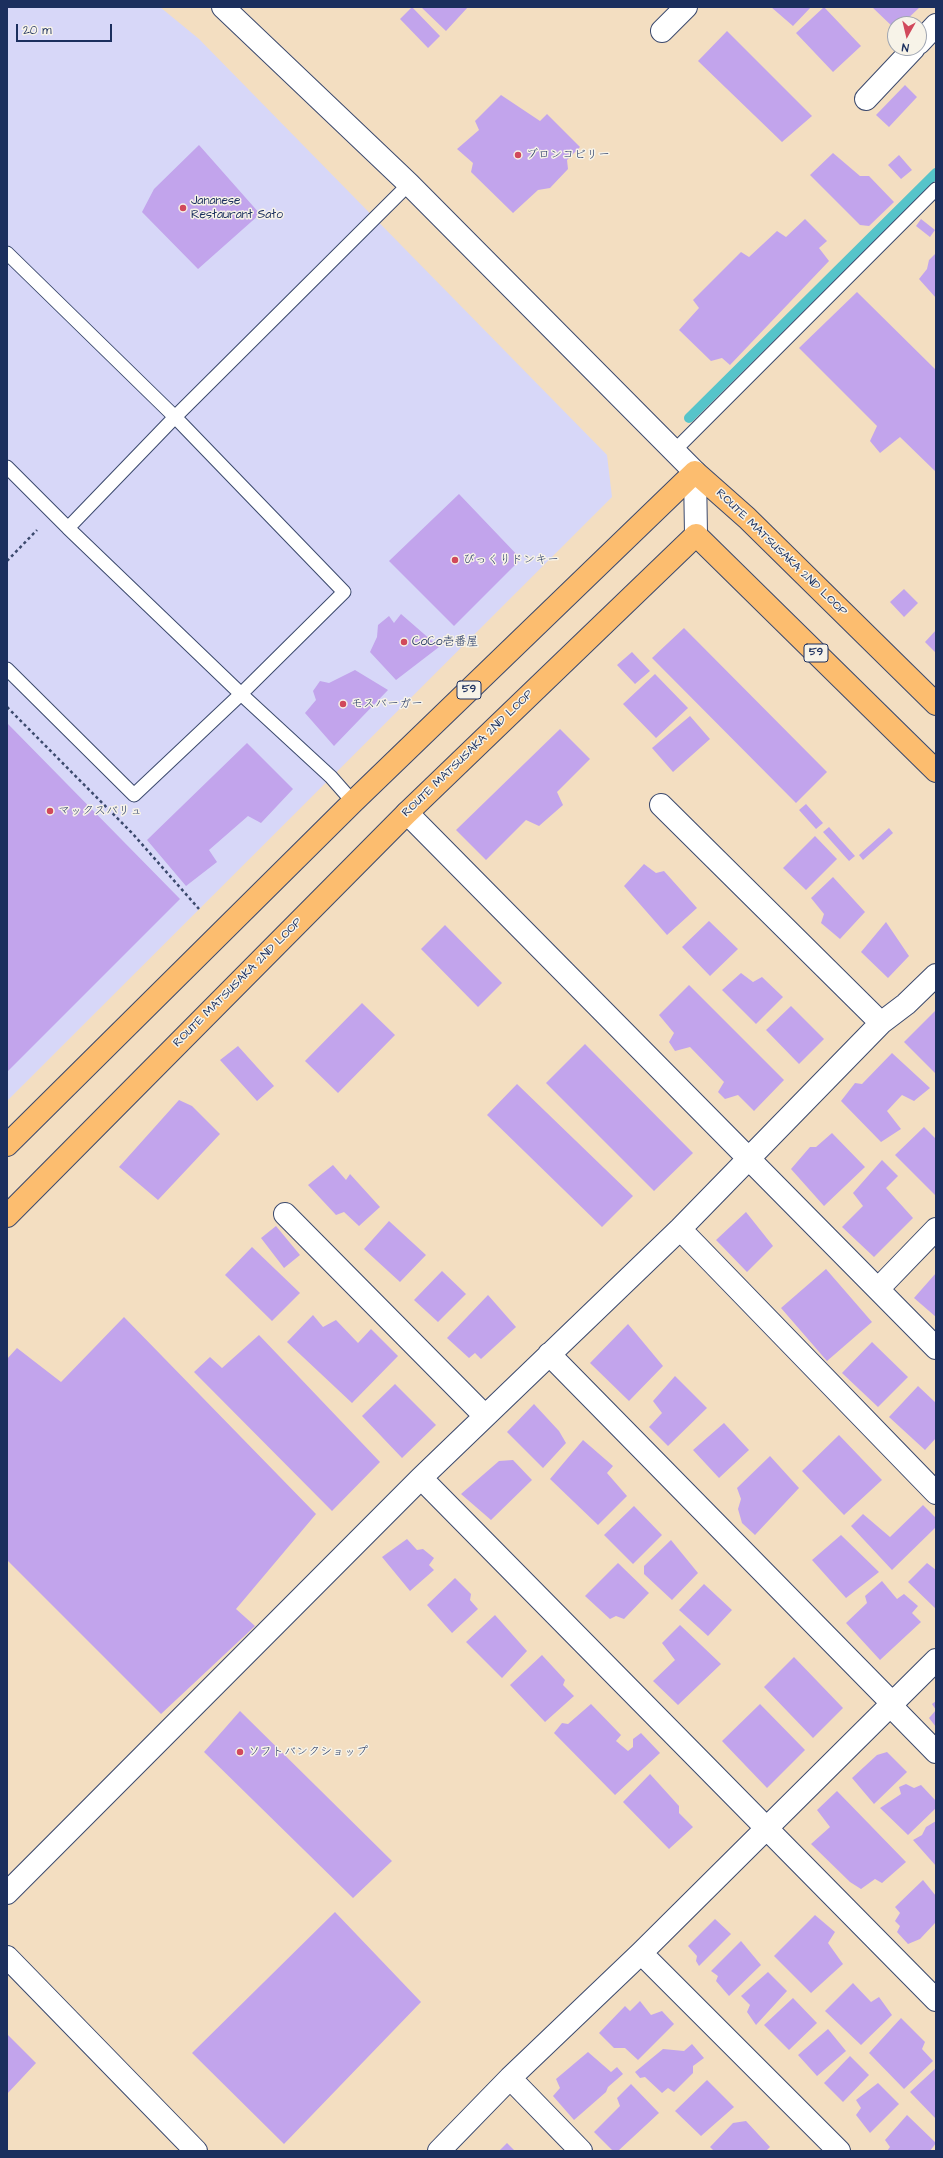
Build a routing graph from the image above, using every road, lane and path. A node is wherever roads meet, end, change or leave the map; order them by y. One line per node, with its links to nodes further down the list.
1 (223, 7): 8 (street)
2 (686, 7): 4 (street)
3 (936, 24): 5 (street)
4 (662, 31)
5 (927, 34)
6 (906, 56): 7 (street)
7 (866, 99)
8 (409, 184): 11 (lane); 12 (street)
9 (936, 189): 12 (lane)
10 (7, 253): 11 (lane)
11 (175, 417): 15 (lane); 20 (lane)
12 (674, 451): 14 (street)
13 (7, 467): 15 (lane)
14 (695, 472): 17 (street); 21 (main road, ROUTE MATSUSAKA 2ND LOOP); 24 (main road, 59)
15 (68, 528): 20 (lane)
16 (38, 529): 18 (path)
17 (696, 535): 23 (main road, 59); 26 (main road, ROUTE MATSUSAKA 2ND LOOP)
18 (7, 561)
19 (7, 669): 20 (lane)
20 (241, 694): 24 (lane)
21 (936, 704)
22 (7, 707): 27 (path)
23 (936, 771)
24 (353, 802): 30 (main road, 59)
25 (661, 805): 29 (street)
26 (407, 813): 31 (street); 33 (main road, ROUTE MATSUSAKA 2ND LOOP)
27 (198, 909)
28 (936, 974): 29 (street)
29 (881, 1023): 31 (street)
30 (7, 1145)
31 (749, 1158): 34 (street); 36 (street)
32 (285, 1214): 39 (street)
33 (7, 1216)
34 (680, 1229): 38 (street); 41 (street)
35 (936, 1229): 36 (street)
36 (878, 1289): 37 (street)
37 (936, 1348)
38 (549, 1354): 39 (street); 43 (street)
39 (485, 1416): 40 (street)
40 (421, 1478): 45 (street); 46 (street)
41 (936, 1493)
42 (936, 1660): 43 (street)
43 (891, 1704): 44 (street); 45 (street)
44 (936, 1752)
45 (767, 1828): 47 (street); 49 (street)
46 (7, 1893)
47 (641, 1953): 50 (street); 54 (street)
48 (7, 1957): 51 (street)
49 (936, 2000)
50 (510, 2078): 52 (street); 53 (street)
51 (196, 2151)
52 (439, 2151)
53 (581, 2151)
54 (840, 2151)

